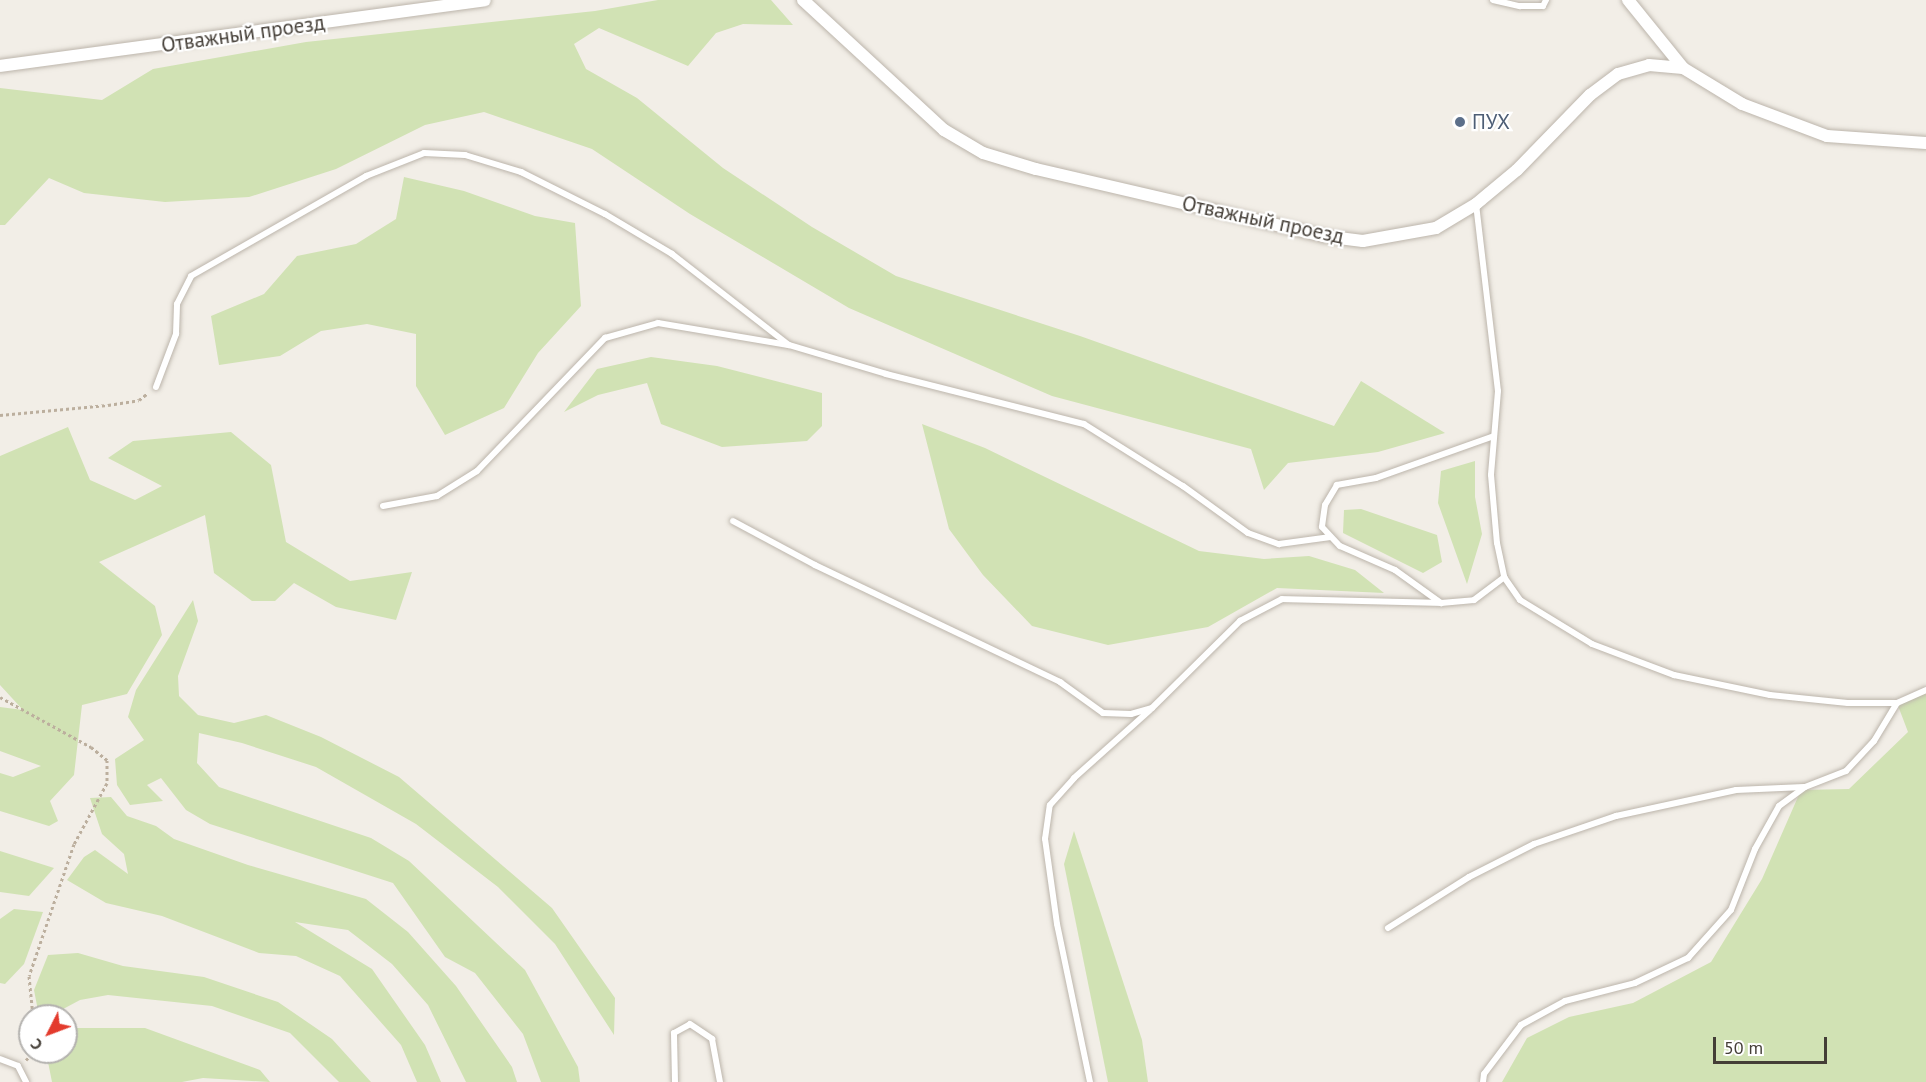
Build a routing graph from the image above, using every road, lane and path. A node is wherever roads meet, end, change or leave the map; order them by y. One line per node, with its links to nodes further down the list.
1 (403, 0): 7 (street)
2 (485, 0): 7 (street, Отважный проезд)
3 (803, 0): 11 (street, Отважный проезд)
4 (1493, 0): 5 (lane)
5 (1546, 0)
6 (1628, 0): 9 (street)
7 (394, 12): 8 (street, Отважный проезд)
8 (0, 66)
9 (1683, 68): 10 (street, Отважный проезд); 11 (street, Отважный проезд)
10 (1926, 143)
11 (1476, 204): 15 (lane)
12 (789, 345): 13 (lane); 16 (lane); 18 (lane)
13 (156, 387): 14 (path)
14 (0, 415)
15 (1494, 436): 18 (lane); 19 (lane)
16 (383, 506)
17 (733, 521): 24 (lane)
18 (1332, 537): 20 (lane)
19 (1504, 576): 20 (lane); 23 (lane)
20 (1441, 603): 24 (lane)
21 (1926, 690): 23 (lane)
22 (0, 697): 27 (path)
23 (1897, 703): 25 (lane)
24 (1152, 708): 32 (lane)
25 (1805, 787): 26 (lane); 33 (lane)
26 (1388, 928)
27 (32, 1004)
28 (0, 1059): 29 (lane)
29 (26, 1082)
30 (675, 1082): 31 (lane)
31 (720, 1082)
32 (1090, 1082)
33 (1483, 1082)

